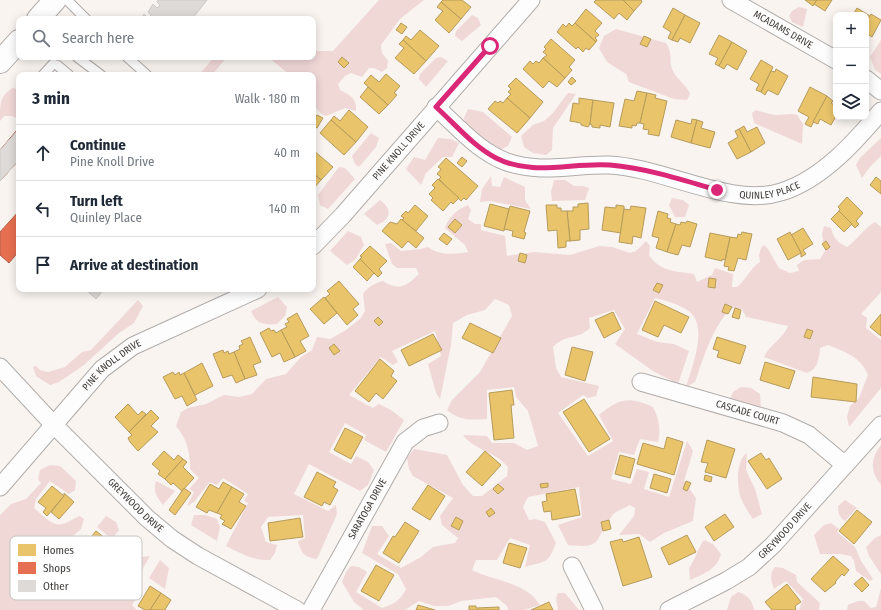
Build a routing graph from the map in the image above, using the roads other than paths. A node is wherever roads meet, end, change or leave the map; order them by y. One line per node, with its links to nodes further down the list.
1 (55, 0): 5 (highway)
2 (67, 0): 6 (lane)
3 (531, 0): 18 (street, PINE KNOLL DRIVE)
4 (731, 0): 8 (street, MCADAMS DRIVE)
5 (41, 16)
6 (83, 16)
7 (16, 44): 11 (highway)
8 (833, 58)
9 (81, 60): 14 (lane)
10 (130, 60): 15 (lane)
11 (0, 62)
12 (46, 72): 13 (lane)
13 (65, 72)
14 (98, 72)
15 (144, 72)
16 (869, 81): 17 (street)
17 (881, 91)
18 (436, 107): 19 (street, QUINLEY PLACE); 20 (street, PINE KNOLL DRIVE)
19 (881, 111)
20 (316, 243)
21 (251, 292): 25 (street, PINE KNOLL DRIVE)
22 (0, 367): 25 (street, GREYWOOD DRIVE)
23 (640, 382): 27 (street, CASCADE COURT)
24 (438, 423): 31 (street, SARATOGA DRIVE)
25 (53, 424): 28 (street, PINE KNOLL DRIVE); 30 (street, GREYWOOD DRIVE)
26 (881, 425): 27 (street, GREYWOOD DRIVE)
27 (845, 465): 33 (street, GREYWOOD DRIVE)
28 (0, 487)
29 (572, 566): 32 (street)
30 (297, 610)
31 (312, 610)
32 (594, 610)
33 (669, 610)

